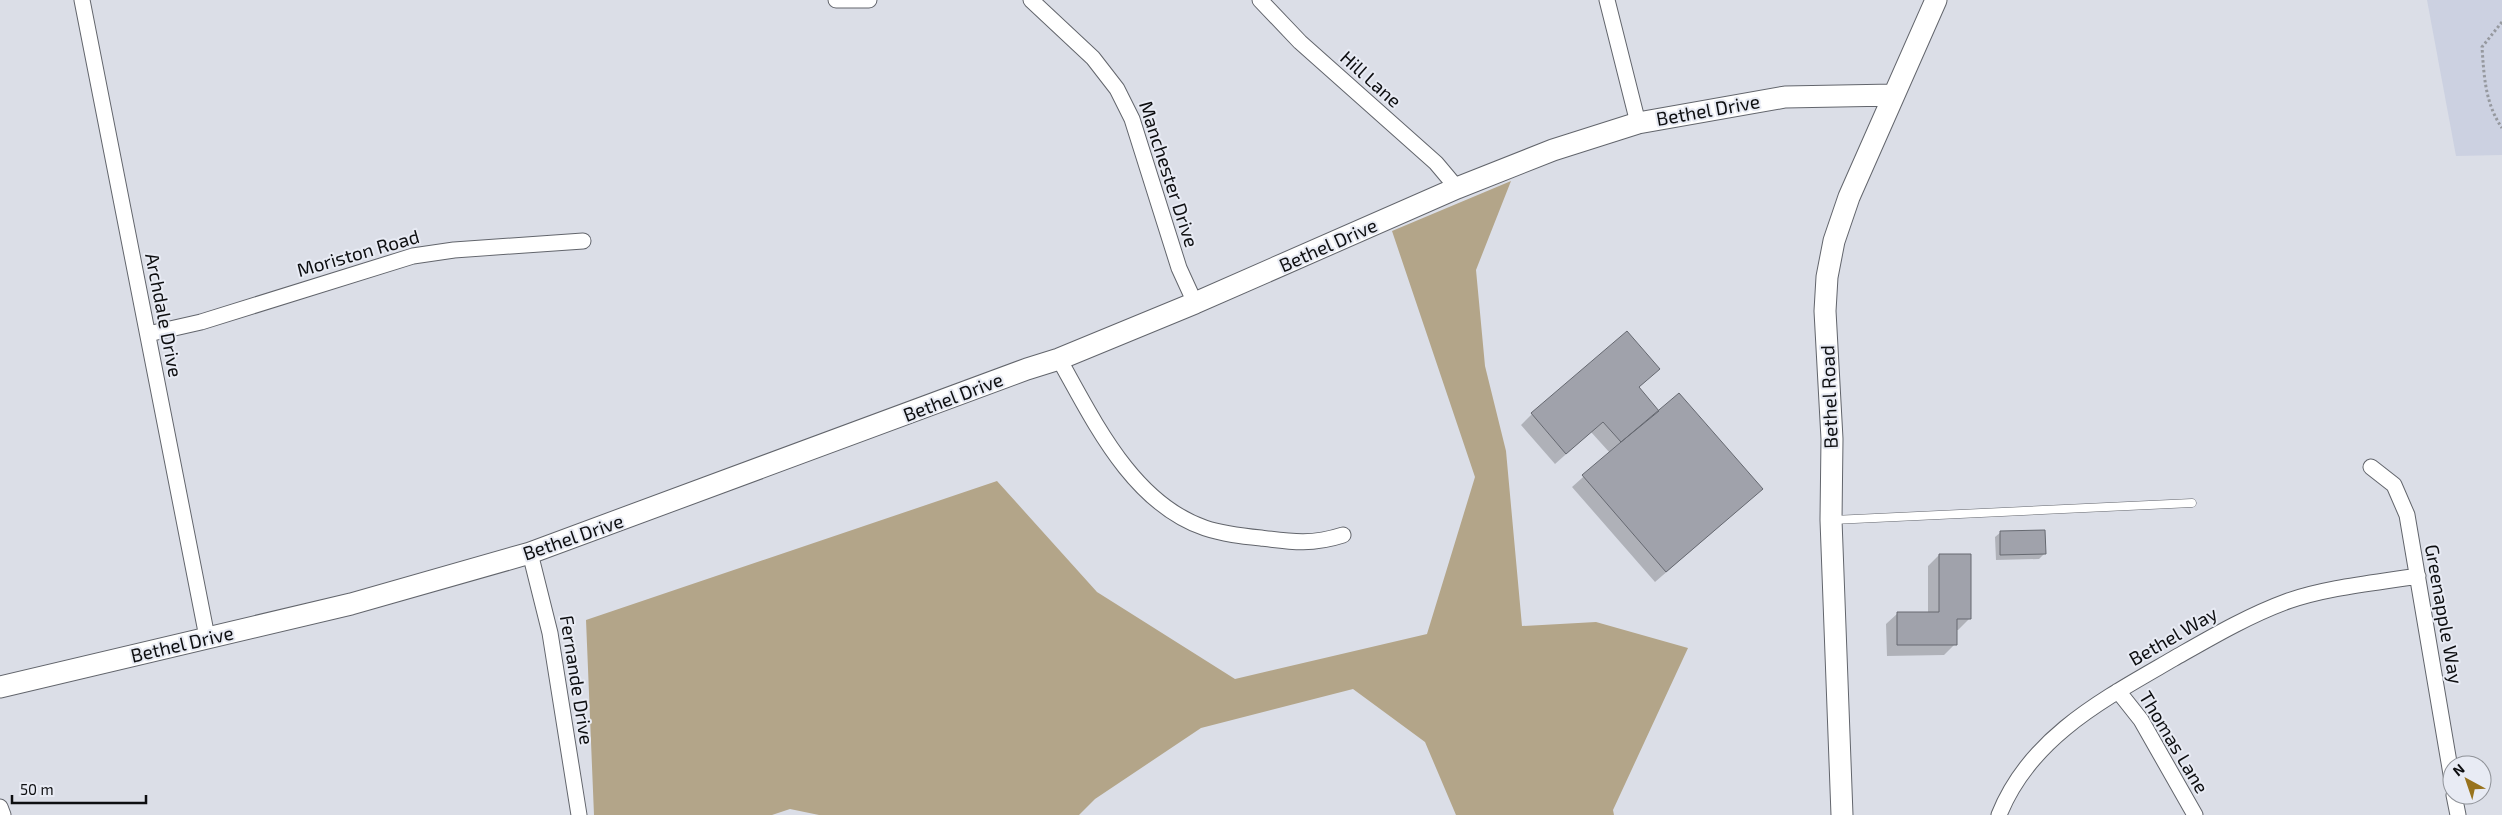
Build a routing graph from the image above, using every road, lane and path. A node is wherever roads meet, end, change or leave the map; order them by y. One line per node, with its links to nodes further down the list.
1 (82, 0): 15 (street, Archdale Drive)
2 (836, 0): 3 (street)
3 (869, 0)
4 (1031, 0): 14 (street, Manchester Drive)
5 (1260, 0): 12 (street, Hill Lane)
6 (1607, 0): 10 (street)
7 (1936, 0): 9 (street, Bethel Road)
8 (2502, 22): 11 (path)
9 (1894, 95): 10 (street, Bethel Drive); 19 (street, Bethel Road)
10 (1638, 123): 12 (street, Bethel Drive)
11 (2502, 128)
12 (1456, 188): 14 (street, Bethel Drive)
13 (583, 241): 15 (street, Moriston Road)
14 (1195, 303): 16 (street, Bethel Drive)
15 (148, 334): 23 (street, Archdale Drive)
16 (1059, 359): 20 (street); 21 (street, Bethel Drive)
17 (2370, 468): 22 (street, Greenapple Way)
18 (2192, 503): 19 (lane)
19 (1831, 520): 30 (street, Bethel Road)
20 (1343, 535)
21 (530, 553): 23 (street, Bethel Drive); 29 (street, Fernande Drive)
22 (2418, 576): 25 (street, Bethel Way); 26 (street, Greenapple Way)
23 (207, 638): 24 (street, Bethel Drive)
24 (0, 686)
25 (2118, 691): 31 (street, Bethel Way); 32 (street, Thomas Lane)
26 (2448, 755)
27 (0, 807): 28 (street)
28 (2, 815)
29 (579, 815)
30 (1842, 815)
31 (1999, 815)
32 (2195, 815)

